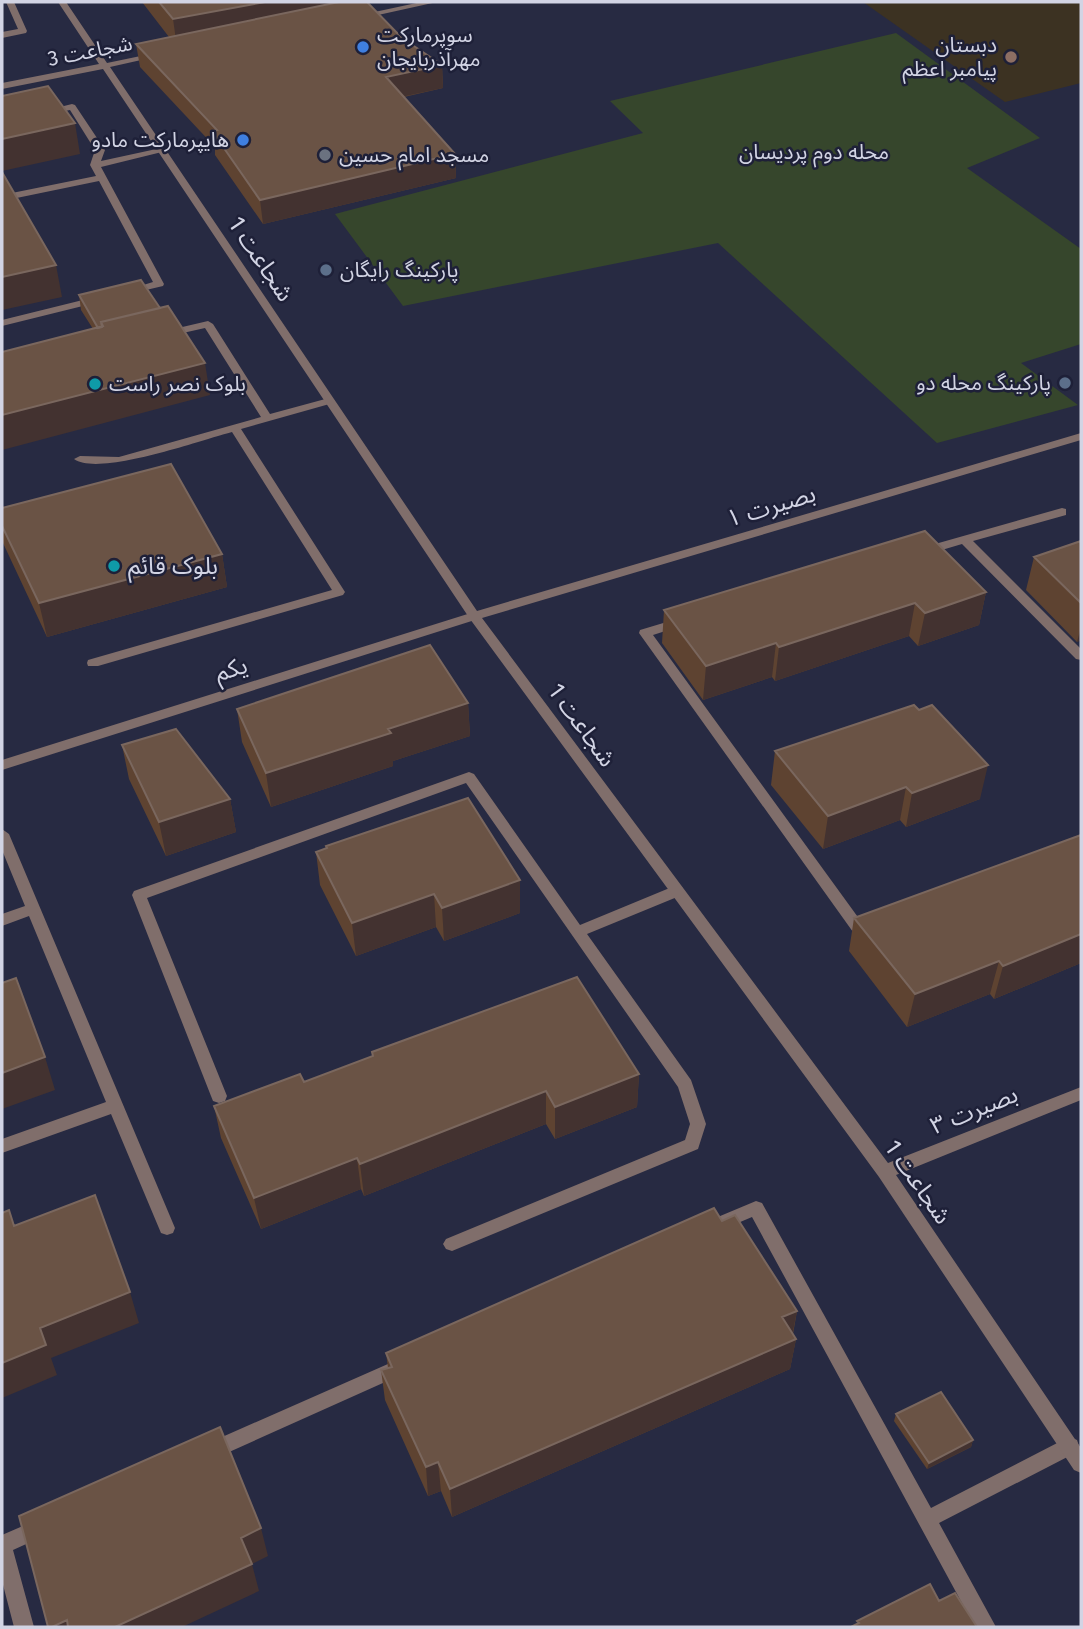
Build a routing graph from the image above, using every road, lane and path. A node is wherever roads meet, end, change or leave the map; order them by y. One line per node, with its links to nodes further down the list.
1 (10, 2): 6 (street)
2 (62, 2): 8 (street, شجاعت 1)
3 (433, 2): 4 (street)
4 (415, 3): 5 (street)
5 (348, 18)
6 (2, 35)
7 (172, 53): 8 (street, شجاعت 3)
8 (104, 66): 9 (street, شجاعت 3); 11 (street, شجاعت 1)
9 (2, 86)
10 (37, 114): 12 (street)
11 (161, 151): 12 (street); 19 (street, شجاعت 1)
12 (95, 165): 13 (street)
13 (102, 178): 14 (street); 15 (street)
14 (2, 198)
15 (119, 294)
16 (106, 297): 17 (street)
17 (2, 323)
18 (157, 336): 20 (street)
19 (329, 401): 20 (street); 27 (street, شجاعت 1)
20 (267, 418): 21 (street)
21 (235, 428): 23 (street); 30 (street)
22 (1081, 436): 27 (street, بصیرت ۱)
23 (79, 459)
24 (1062, 512): 25 (street)
25 (964, 539): 26 (street); 29 (street)
26 (911, 555)
27 (474, 616): 31 (street, یکم); 33 (street, شجاعت 1)
28 (698, 617): 36 (street)
29 (1081, 656)
30 (93, 663)
31 (2, 765)
32 (2, 834): 34 (street)
33 (677, 891): 37 (street); 42 (street, شجاعت 1)
34 (34, 909): 35 (street); 40 (street)
35 (2, 920)
36 (875, 931)
37 (577, 932): 39 (street); 45 (street)
38 (1081, 1093): 42 (street, بصیرت ۳)
39 (219, 1096)
40 (117, 1105): 41 (street); 43 (street)
41 (2, 1146)
42 (885, 1172): 47 (street, شجاعت 1)
43 (167, 1228)
44 (706, 1230): 50 (street)
45 (452, 1244)
46 (416, 1359): 48 (street)
47 (1070, 1446): 49 (street, شجاعت 1); 50 (street)
48 (190, 1460)
49 (1081, 1464)
50 (927, 1520): 54 (street)
51 (52, 1522): 52 (street)
52 (2, 1545): 53 (street)
53 (24, 1627)
54 (986, 1627)

